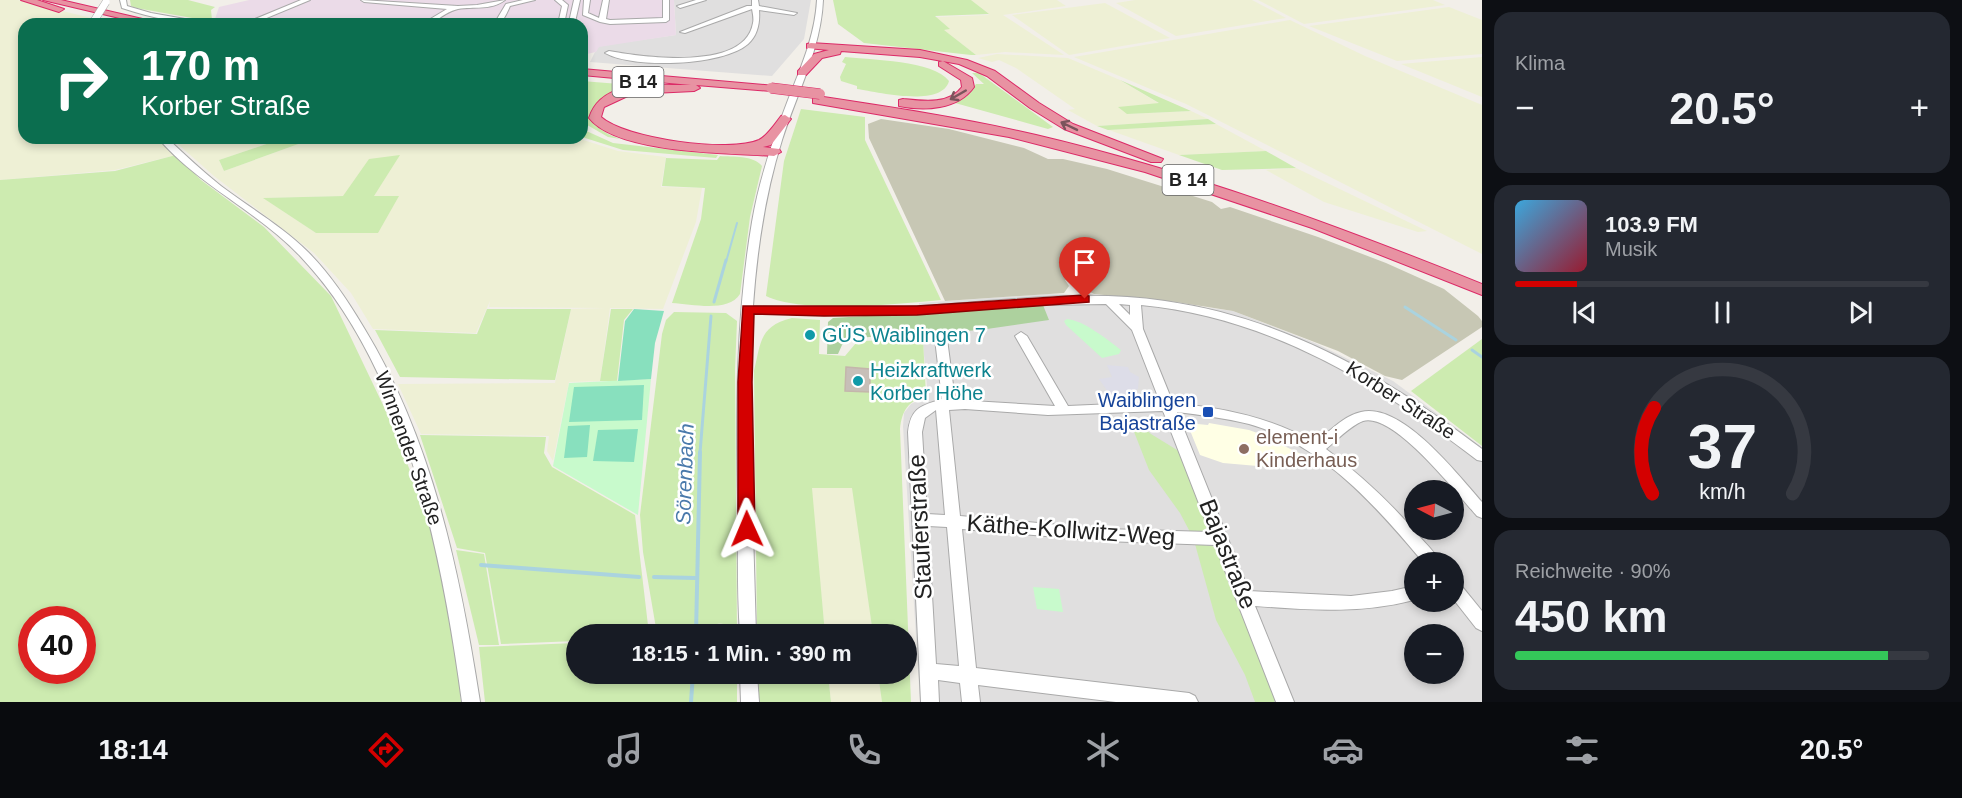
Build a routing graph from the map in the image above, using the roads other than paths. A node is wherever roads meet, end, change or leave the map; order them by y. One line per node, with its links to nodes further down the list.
1 (26, 0): 21 (highway)
2 (48, 0): 22 (highway)
3 (123, 0): 23 (street)
4 (307, 0): 24 (street)
5 (364, 0): 18 (street)
6 (502, 0): 18 (street)
7 (532, 0): 26 (street)
8 (558, 0): 27 (street)
9 (577, 0): 28 (street)
10 (587, 0): 29 (street)
11 (606, 0): 29 (street)
12 (666, 0): 29 (street)
13 (703, 0): 17 (street)
14 (820, 0): 31 (street)
15 (107, 1): 20 (street, bridge)
16 (756, 3): 19 (street); 30 (street); 32 (street)
17 (680, 6)
18 (454, 8): 25 (street)
19 (794, 13)
20 (96, 18)
21 (104, 18)
22 (131, 18)
23 (172, 18)
24 (261, 18)
25 (436, 18)
26 (502, 18)
27 (562, 18)
28 (573, 18)
29 (602, 21)
30 (683, 32)
31 (811, 48): 33 (highway); 35 (street); 46 (highway, one-way to 31)
32 (609, 52)
33 (840, 52): 35 (highway); 40 (highway, one-way to 40)
34 (588, 73): 38 (highway, B 14)
35 (802, 73): 41 (street)
36 (588, 79): 37 (highway, B 14)
37 (694, 88): 38 (highway, B 14); 44 (highway)
38 (770, 92): 39 (highway, B 14)
39 (818, 97): 40 (highway, B 14); 48 (highway, B 14)
40 (871, 101): 46 (highway, B 14)
41 (785, 119): 44 (highway); 45 (street)
42 (588, 128): 45 (highway)
43 (169, 144): 73 (street, Winnender Straße)
44 (740, 149): 45 (highway)
45 (773, 155): 51 (street)
46 (1173, 168): 47 (highway, B 14)
47 (1482, 281)
48 (1482, 290)
49 (1109, 300): 50 (street, Korber Straße); 51 (street, Korber Straße); 52 (street)
50 (1135, 302): 52 (street); 59 (street, Korber Straße)
51 (748, 309): 69 (street)
52 (1137, 329): 56 (street)
53 (1022, 336): 57 (street)
54 (941, 339): 55 (street, Stauferstraße)
55 (946, 404): 57 (street); 61 (street, Stauferstraße); 62 (street, Stauferstraße)
56 (1168, 407): 57 (street); 58 (street); 63 (street, Bajastraße)
57 (1064, 411)
58 (1318, 448): 60 (street); 64 (street)
59 (1482, 456)
60 (1482, 512)
61 (920, 519): 62 (street, Käthe-Kollwitz-Weg); 70 (street, Stauferstraße)
62 (953, 522): 63 (street, Käthe-Kollwitz-Weg); 71 (street, Stauferstraße)
63 (1221, 539): 66 (street, Bajastraße)
64 (1423, 552)
65 (1404, 595): 66 (street)
66 (1245, 598): 78 (street, Bajastraße)
67 (1464, 601): 68 (street)
68 (1482, 623)
69 (748, 624)
70 (928, 671): 71 (street); 75 (street, Stauferstraße)
71 (968, 675): 76 (street, Stauferstraße); 77 (street)
72 (749, 684): 74 (street)
73 (471, 702)
74 (750, 702)
75 (930, 702)
76 (970, 702)
77 (1189, 702)
78 (1285, 702)

